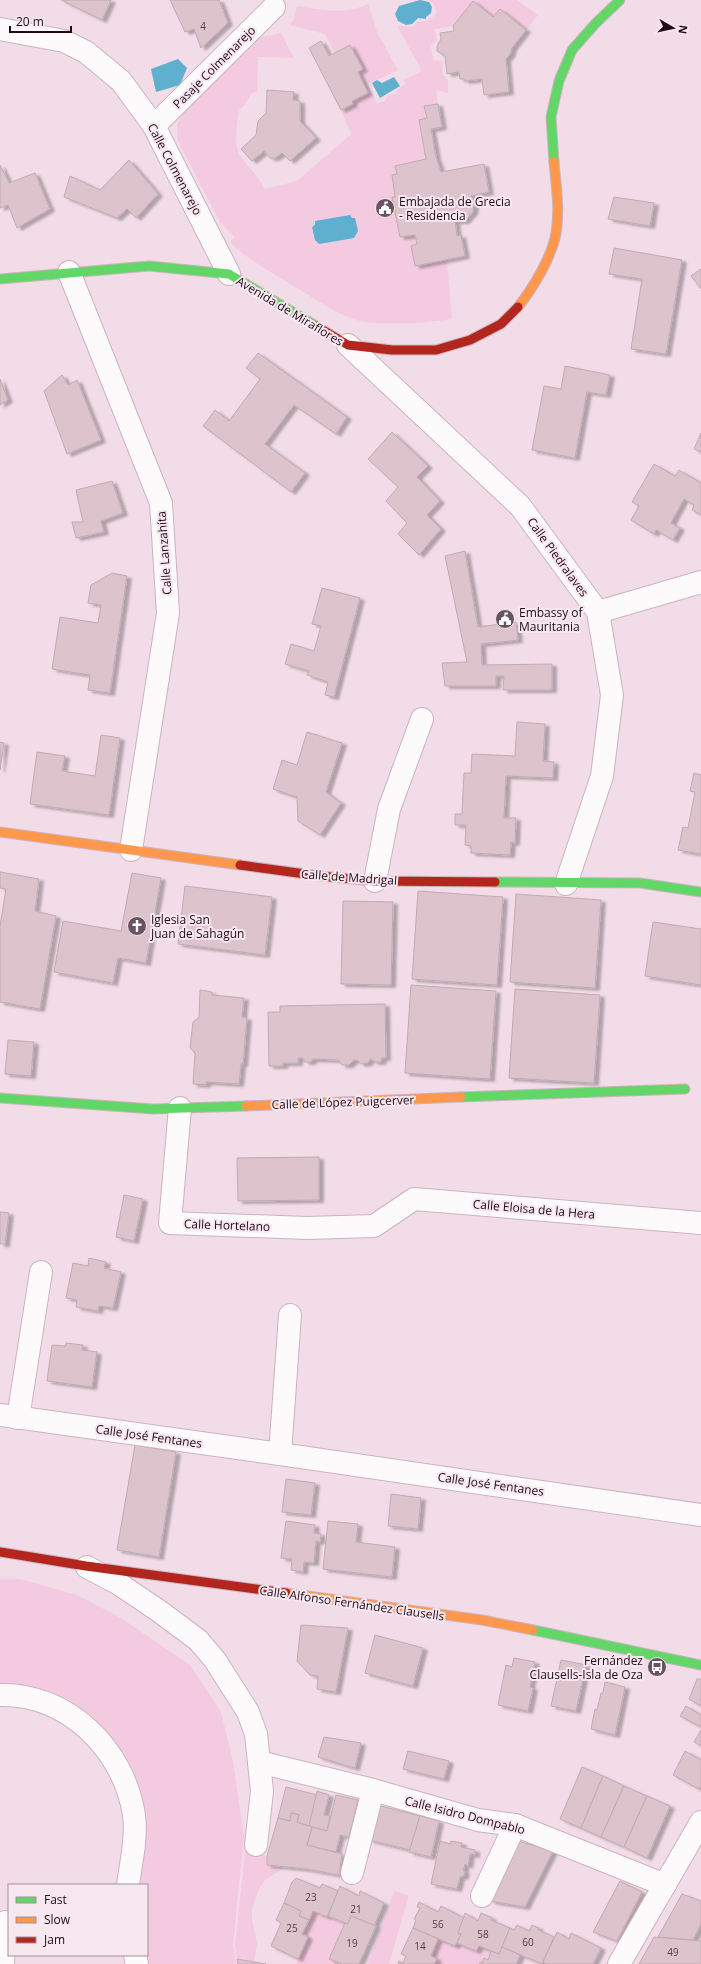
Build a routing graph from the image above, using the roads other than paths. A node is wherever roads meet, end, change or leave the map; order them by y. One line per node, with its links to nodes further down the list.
1 (620, 0): 8 (street, Avenida de Miraflores)
2 (274, 7): 4 (street, Pasaje Colmenarejo)
3 (0, 29): 4 (street, Calle Colmenarejo)
4 (154, 126): 6 (street, Calle Colmenarejo)
5 (69, 272): 6 (street, Avenida de Miraflores); 7 (street, Avenida de Miraflores); 13 (street, Calle Lanzahíta)
6 (229, 274): 8 (street, Avenida de Miraflores)
7 (0, 279)
8 (348, 345): 10 (street, Calle Piedralaves)
9 (701, 582): 10 (street)
10 (598, 612): 15 (street, Calle Piedralaves)
11 (422, 719): 14 (street)
12 (0, 832): 13 (street, Calle de Madrigal)
13 (131, 850): 14 (street, Calle de Madrigal)
14 (374, 881): 15 (street, Calle de Madrigal)
15 (566, 884): 16 (street, Calle de Madrigal)
16 (701, 892)
17 (685, 1089): 19 (street, Calle de López Puigcerver)
18 (0, 1098): 19 (street, Calle de López Puigcerver)
19 (180, 1108): 21 (street, Calle Hortelano)
20 (701, 1223): 21 (street, Calle Eloisa de la Hera)
21 (374, 1226)
22 (41, 1272): 24 (street, Calle José Fentanes)
23 (290, 1315): 25 (street)
24 (9, 1417): 25 (street, Calle José Fentanes)
25 (280, 1454): 26 (street, Calle José Fentanes)
26 (701, 1515)
27 (0, 1552): 28 (street, Calle Alfonso Fernández Clausells)
28 (86, 1566): 29 (street, Calle Alfonso Fernández Clausells); 31 (street)
29 (701, 1665)
30 (0, 1695): 38 (street)
31 (259, 1762): 32 (street, Calle Isidro Dompablo); 35 (street)
32 (373, 1790): 34 (street, Calle Isidro Dompablo); 37 (street)
33 (701, 1822): 36 (street)
34 (514, 1825): 39 (street, Calle Isidro Dompablo); 40 (street)
35 (256, 1845)
36 (695, 1845): 39 (street)
37 (352, 1873)
38 (128, 1884)
39 (665, 1884): 43 (street)
40 (482, 1896)
41 (5, 1922): 42 (street)
42 (3, 1964)
43 (619, 1964)

